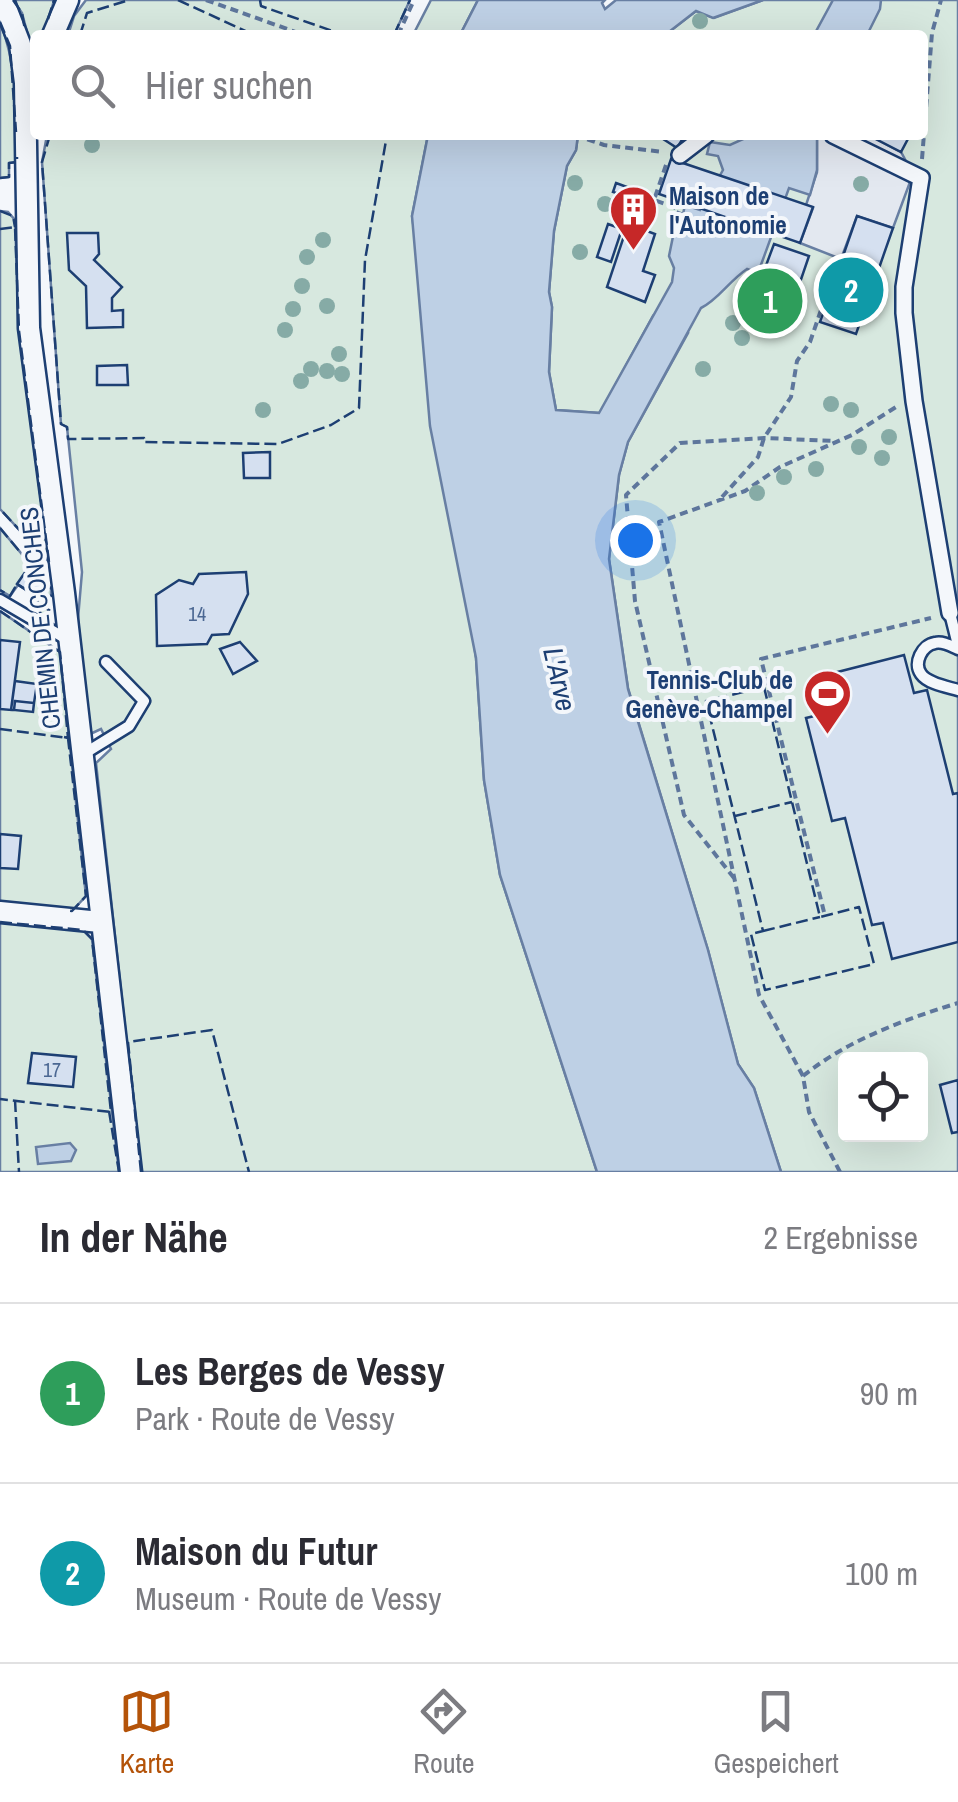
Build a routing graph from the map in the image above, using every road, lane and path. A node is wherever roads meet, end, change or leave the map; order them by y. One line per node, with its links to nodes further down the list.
1 (2, 0): 10 (street, CHEMIN DE CONCHES)
2 (68, 0): 6 (street)
3 (206, 0): 7 (path)
4 (414, 0): 8 (path)
5 (941, 0): 9 (path)
6 (55, 30)
7 (290, 30)
8 (400, 30)
9 (928, 86)
10 (30, 99)
11 (30, 113): 28 (street, CHEMIN DE CONCHES)
12 (589, 140): 17 (path)
13 (603, 140): 17 (path)
14 (700, 140): 18 (street)
15 (844, 140): 19 (street)
16 (924, 140): 19 (path)
17 (601, 144): 20 (path)
18 (680, 155)
19 (921, 178): 22 (street)
20 (676, 208)
21 (839, 258): 23 (path)
22 (914, 400): 24 (path); 27 (street)
23 (764, 438): 24 (path); 25 (path); 33 (path)
24 (839, 441): 25 (path)
25 (719, 500): 33 (path)
26 (0, 600): 28 (lane)
27 (950, 613): 29 (lane); 35 (path)
28 (69, 641): 32 (street, CHEMIN DE CONCHES)
29 (958, 647): 31 (lane)
30 (106, 662): 32 (lane)
31 (958, 690)
32 (81, 756): 36 (street, CHEMIN DE CONCHES)
33 (736, 880): 38 (path)
34 (0, 912): 36 (street)
35 (824, 912)
36 (100, 922): 39 (street, CHEMIN DE CONCHES)
37 (958, 1003): 38 (path)
38 (803, 1076): 40 (path)
39 (130, 1172)
40 (840, 1172)

